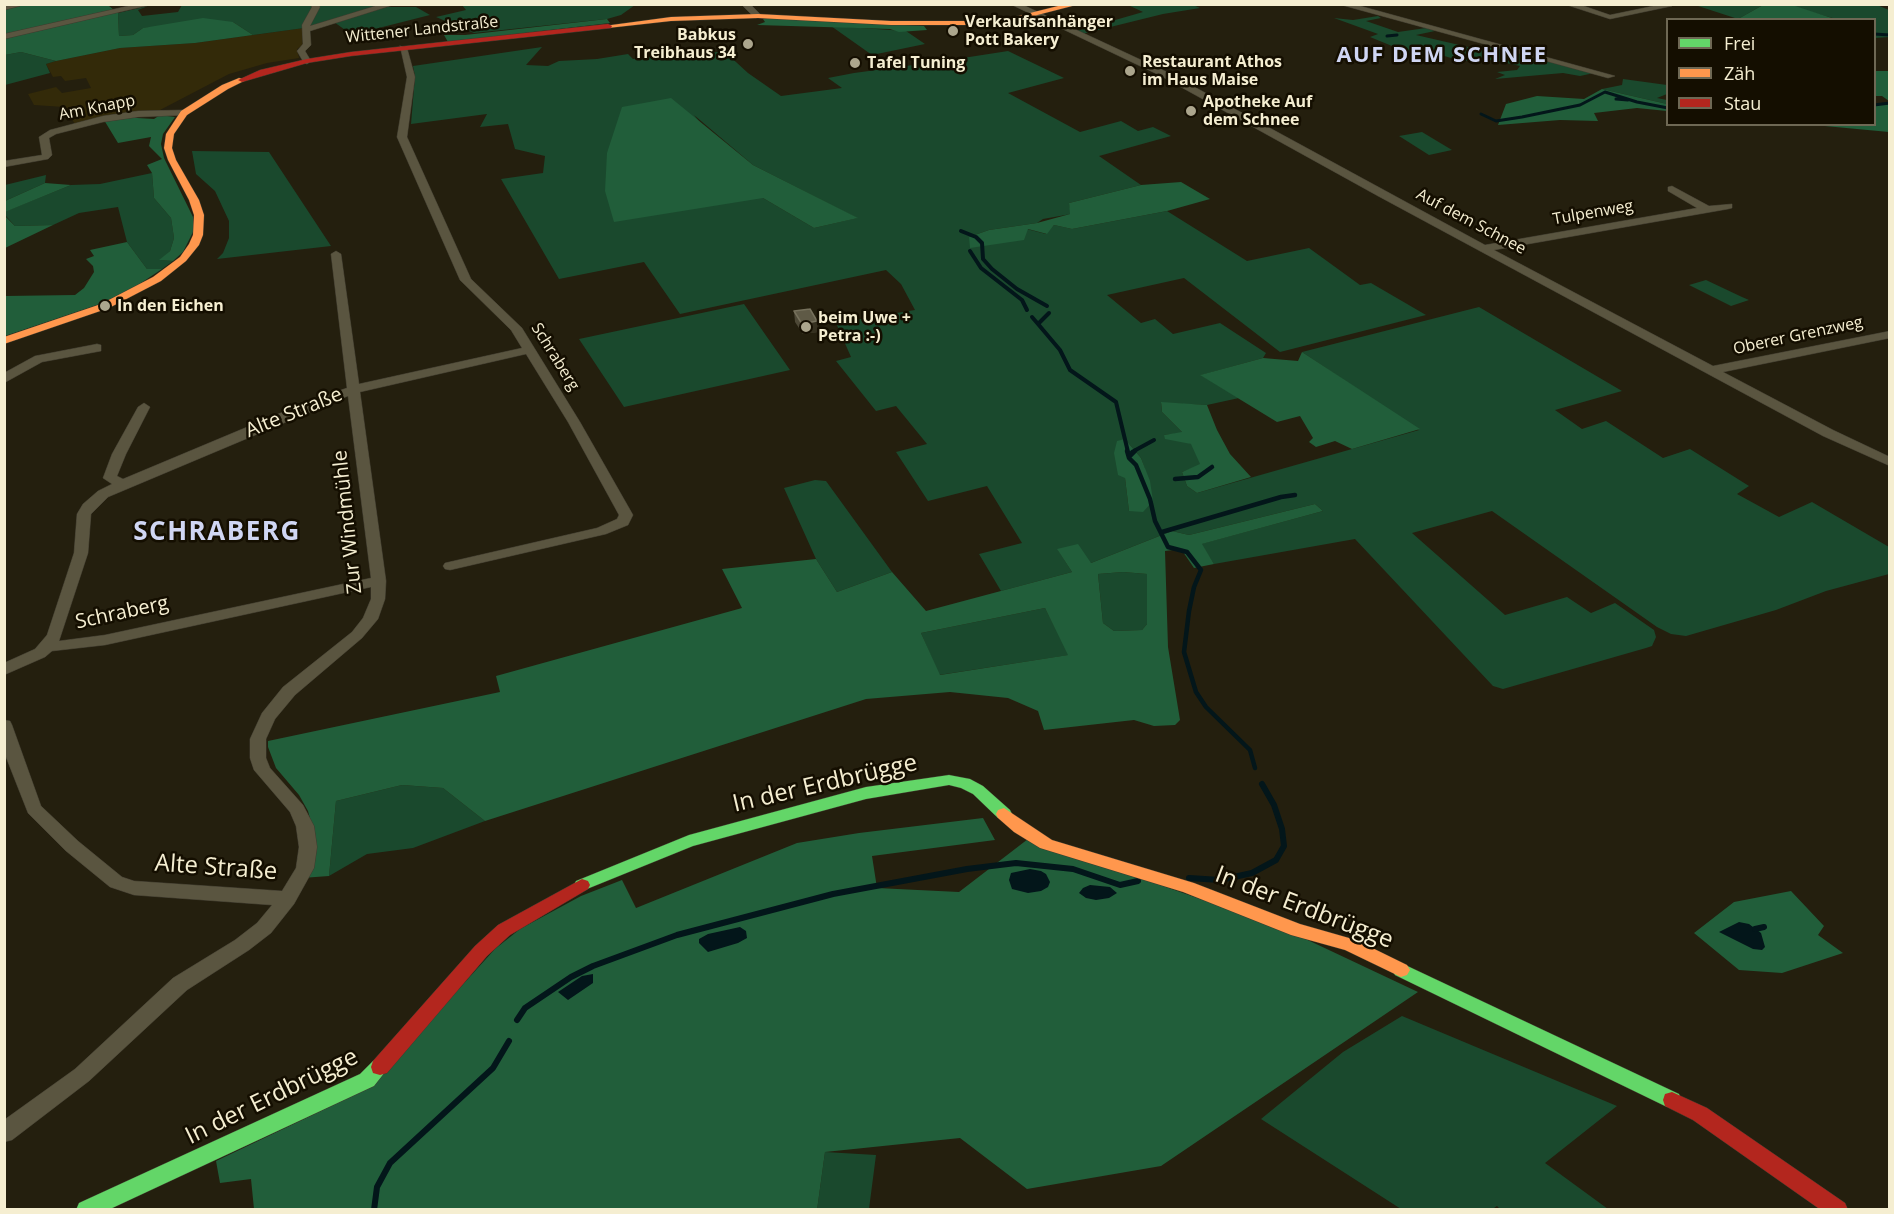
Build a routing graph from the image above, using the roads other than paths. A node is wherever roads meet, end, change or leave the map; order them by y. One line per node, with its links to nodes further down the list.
1 (150, 4): 12 (street)
2 (314, 4): 11 (street)
3 (392, 4): 11 (street)
4 (1014, 4): 10 (street, Auf dem Schnee)
5 (1077, 4): 10 (main road, Wittener Landstraße)
6 (1342, 4): 15 (street)
7 (1568, 4): 8 (street)
8 (1668, 6)
9 (744, 9): 10 (main road, Wittener Landstraße); 13 (main road, Wittener Landstraße)
10 (1035, 15): 21 (street, Auf dem Schnee)
11 (306, 30): 14 (street)
12 (4, 37)
13 (403, 48): 14 (main road, Wittener Landstraße); 26 (street, Schraberg)
14 (307, 61): 16 (main road, Wittener Landstraße)
15 (1611, 76)
16 (184, 113): 17 (street, Am Knapp); 24 (main road, Wittener Landstraße)
17 (4, 164)
18 (1672, 189): 20 (street)
19 (1728, 206): 20 (street, Tulpenweg)
20 (1707, 208): 21 (street, Tulpenweg)
21 (1484, 248): 27 (street, Auf dem Schnee)
22 (336, 254): 29 (street, Zur Windmühle)
23 (1890, 334): 27 (street, Oberer Grenzweg)
24 (4, 341)
25 (97, 348): 28 (street)
26 (529, 350): 29 (street, Alte Straße); 33 (street, Schraberg)
27 (1713, 370): 31 (street, Auf dem Schnee)
28 (4, 379)
29 (355, 389): 32 (street, Alte Straße); 34 (street, Zur Windmühle)
30 (144, 407): 32 (street)
31 (1890, 462)
32 (123, 484): 35 (street, Alte Straße)
33 (450, 566)
34 (379, 581): 35 (street, Schraberg); 38 (street, Zur Windmühle)
35 (48, 646): 36 (street)
36 (4, 670)
37 (4, 725): 38 (street, Alte Straße)
38 (287, 899): 39 (street, Alte Straße)
39 (4, 1133)
40 (86, 1209): 41 (main road, In der Erdbrügge)
41 (1838, 1209)

